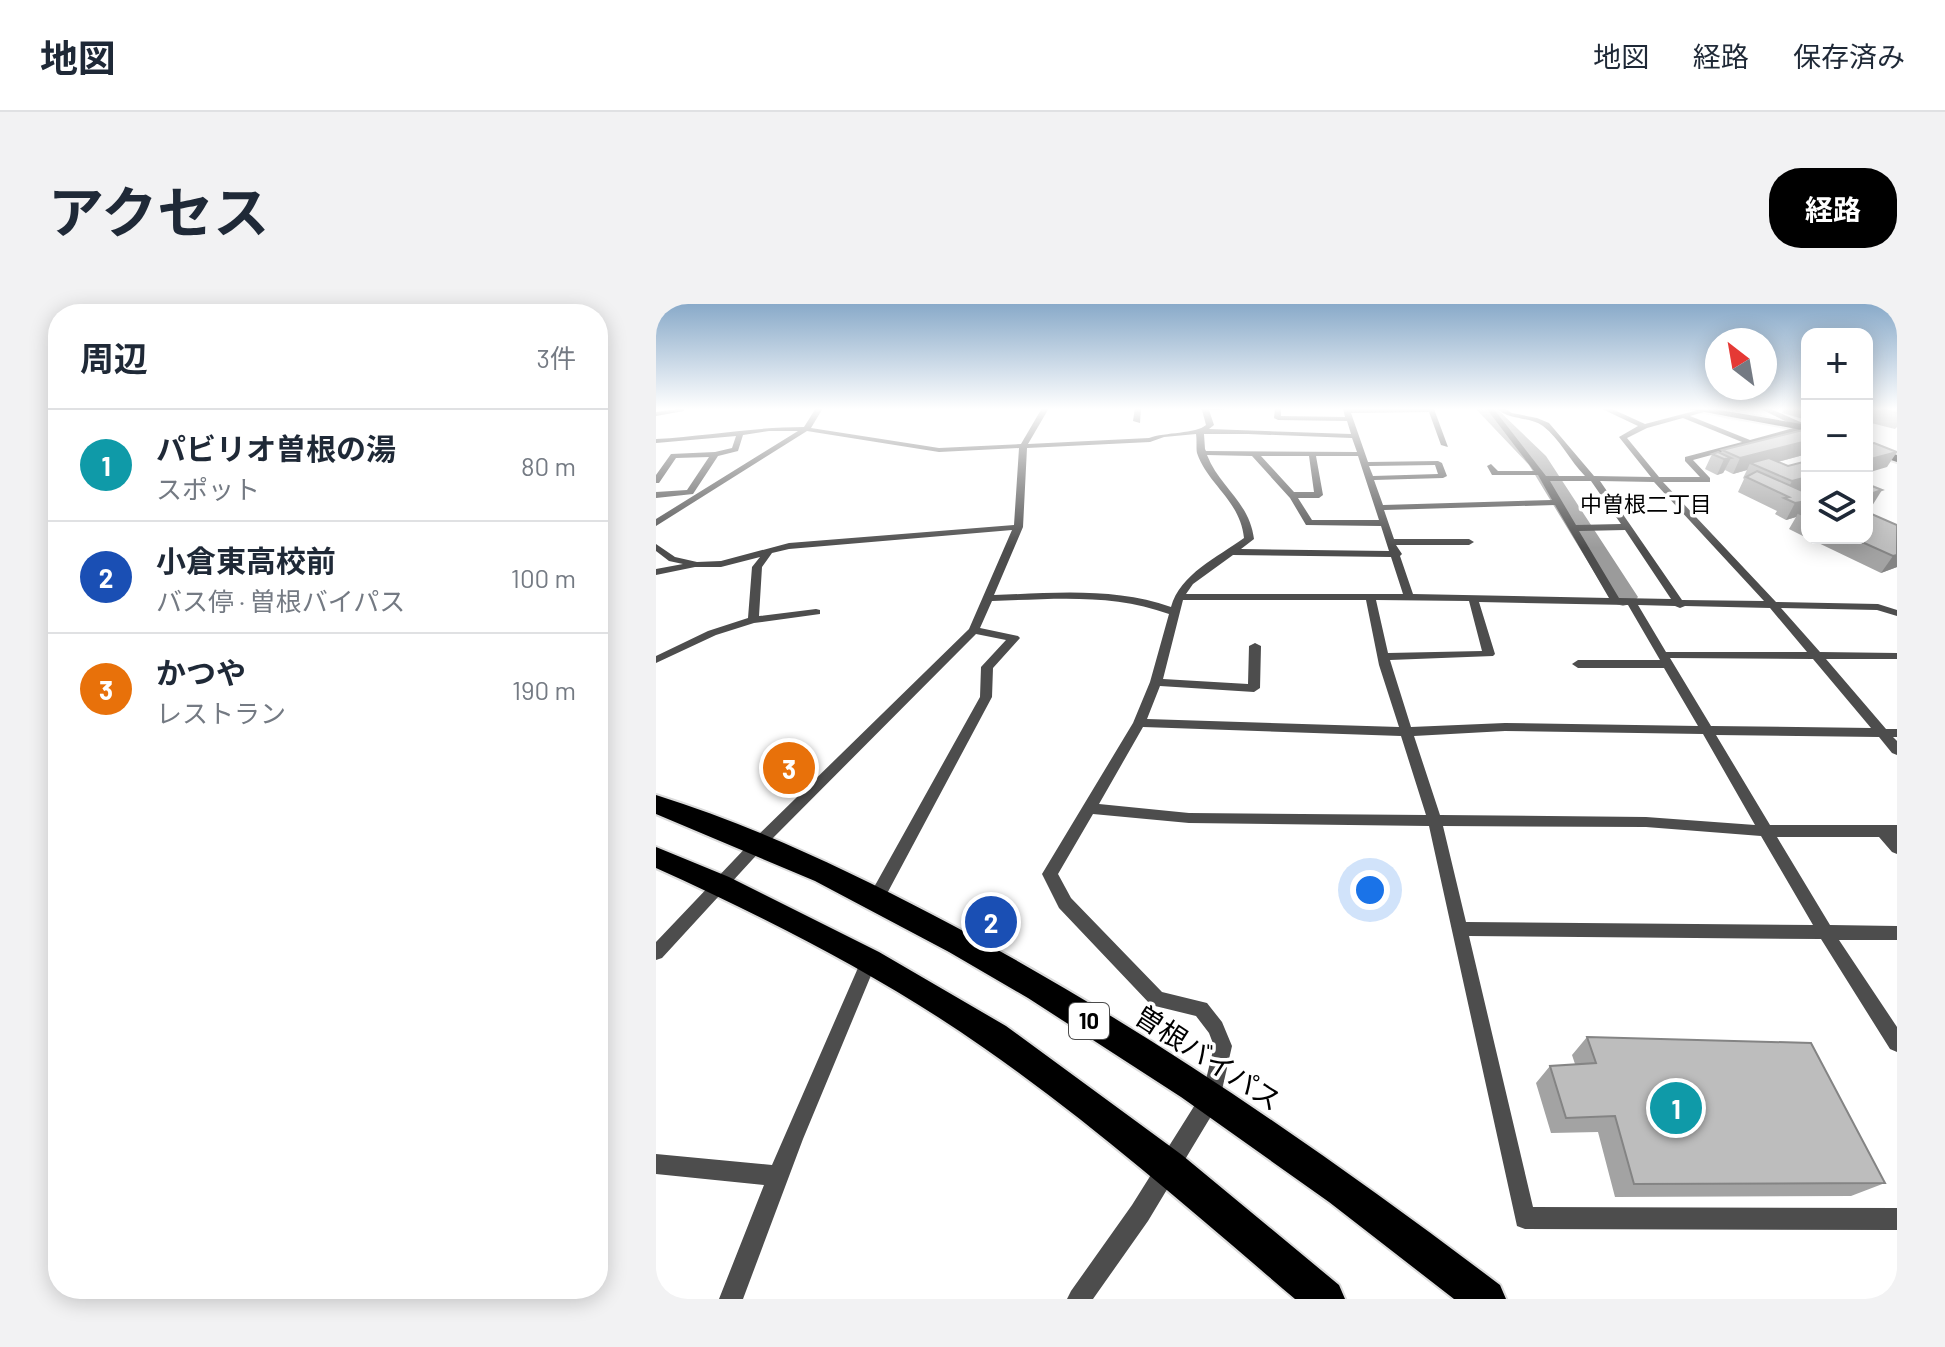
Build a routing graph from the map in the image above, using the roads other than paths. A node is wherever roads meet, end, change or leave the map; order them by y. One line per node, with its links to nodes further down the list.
1 (706, 454): 18 (street)
2 (715, 454): 20 (street)
3 (765, 454): 24 (street)
4 (1022, 454): 26 (street)
5 (1202, 454): 33 (street)
6 (1255, 454): 21 (street)
7 (1312, 454): 21 (street)
8 (1363, 454): 13 (street)
9 (1526, 454): 15 (street)
10 (1571, 454): 17 (street)
11 (1637, 454): 19 (street)
12 (1705, 454): 19 (street)
13 (1366, 464): 16 (street); 16 (street)
14 (1491, 466): 15 (street)
15 (1542, 475): 17 (street); 22 (street)
16 (1371, 478): 23 (street)
17 (1592, 479): 19 (street); 27 (street)
18 (656, 481)
19 (1658, 481): 45 (street)
20 (656, 495)
21 (1291, 495): 25 (street)
22 (1559, 502): 23 (street); 28 (street)
23 (1380, 508): 25 (street)
24 (656, 523)
25 (1385, 523): 29 (street)
26 (1018, 527): 32 (street); 39 (street)
27 (1626, 527): 28 (street); 44 (street)
28 (1574, 528): 42 (street)
29 (1392, 542): 30 (street); 34 (street)
30 (1469, 542)
31 (656, 547): 35 (street)
32 (768, 552): 35 (street); 49 (street)
33 (1232, 552): 34 (street); 37 (street)
34 (1397, 554): 38 (street)
35 (697, 565): 36 (street)
36 (656, 572)
37 (1179, 597): 40 (street); 47 (street)
38 (1409, 597): 40 (street); 41 (street)
39 (986, 598): 47 (street); 50 (street)
40 (1371, 599): 54 (street)
41 (1473, 599): 42 (street); 54 (street)
42 (1616, 602): 43 (street)
43 (1632, 603): 44 (street); 55 (street)
44 (1680, 605): 45 (street)
45 (1774, 606): 48 (street); 52 (street)
46 (816, 612): 49 (street)
47 (1175, 612): 58 (street)
48 (1897, 613)
49 (753, 620): 56 (street)
50 (974, 630): 70 (street); 74 (street)
51 (1255, 646): 58 (street)
52 (1816, 656): 53 (street); 55 (street); 62 (street)
53 (1897, 656)
54 (1383, 657): 61 (street)
55 (1665, 659): 57 (street); 60 (street)
56 (656, 660)
57 (1578, 664)
58 (1156, 682): 59 (street)
59 (1139, 723): 61 (street); 66 (street)
60 (1708, 729): 61 (street); 62 (street); 68 (street)
61 (1405, 732): 67 (street)
62 (1882, 733): 63 (street); 64 (street)
63 (1897, 733)
64 (1897, 750)
65 (656, 804): 70 (highway, 曽根バイパス / 10)
66 (1090, 808): 67 (street); 81 (street)
67 (1435, 822): 68 (street); 75 (street)
68 (1766, 831): 69 (street); 76 (street)
69 (1890, 831): 71 (street)
70 (758, 844): 73 (street); 74 (highway, 曽根バイパス / 10)
71 (1897, 848)
72 (656, 857): 73 (highway)
73 (720, 885): 78 (street); 79 (highway)
74 (876, 898): 81 (highway, 曽根バイパス / 10)
75 (1459, 929): 76 (street); 85 (street)
76 (1826, 933): 77 (street); 80 (street)
77 (1897, 933)
78 (658, 949)
79 (869, 961): 83 (highway); 84 (street)
80 (1897, 1043)
81 (1212, 1096): 83 (street); 89 (highway, 曽根バイパス / 10)
82 (656, 1164): 84 (street)
83 (1169, 1168): 87 (street); 88 (highway)
84 (778, 1176): 86 (street)
85 (1897, 1219)
86 (731, 1299)
87 (1079, 1299)
88 (1325, 1299)
89 (1486, 1299)

